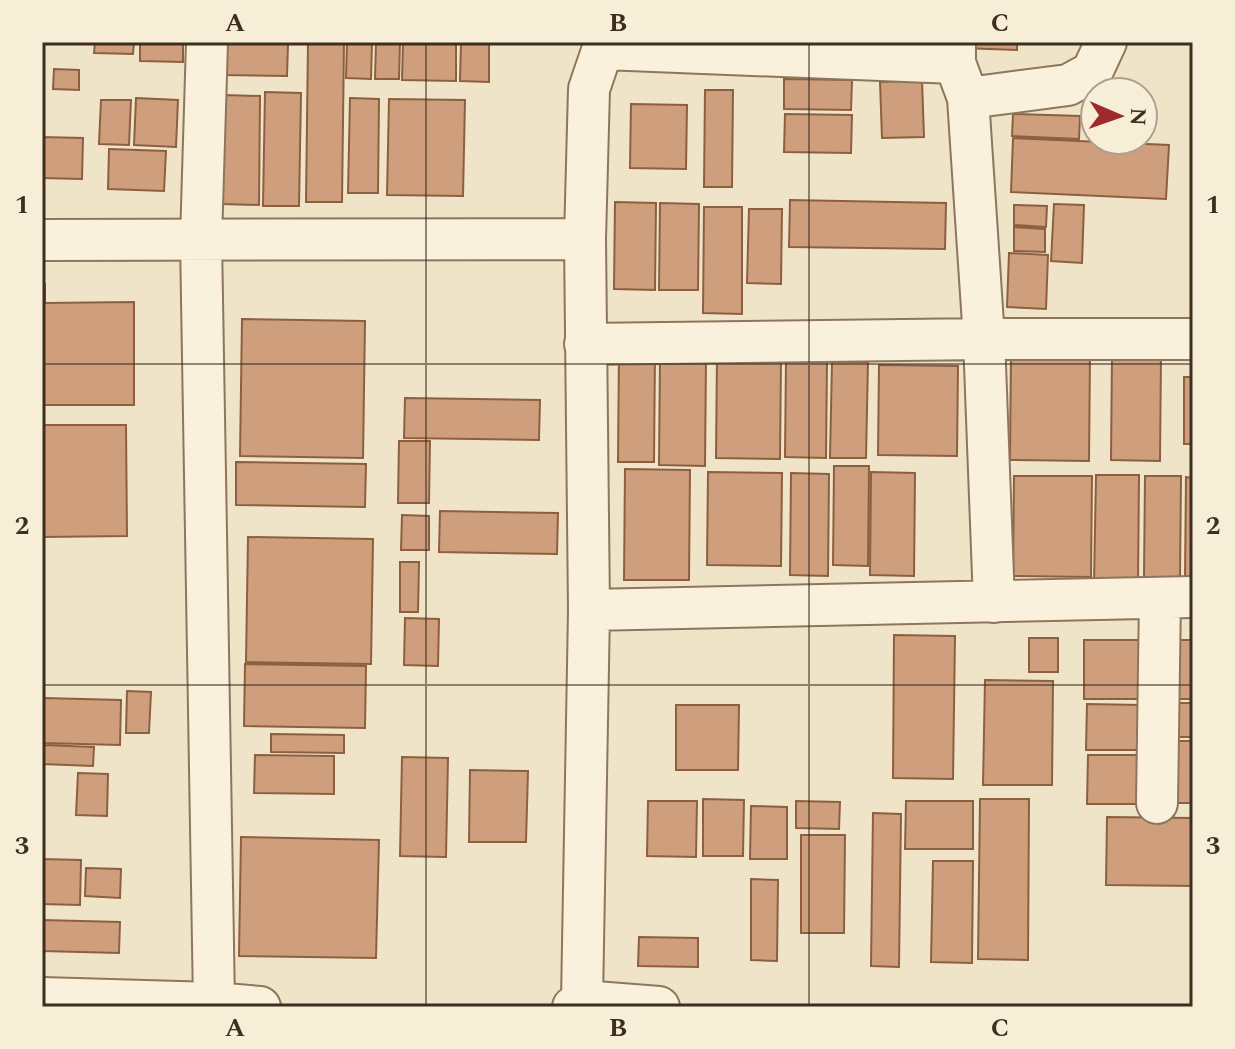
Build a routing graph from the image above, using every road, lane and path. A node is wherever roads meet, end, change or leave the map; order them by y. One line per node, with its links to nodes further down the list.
1 (207, 42): 7 (street)
2 (1106, 42): 4 (street)
3 (604, 45): 4 (street); 5 (street)
4 (959, 68): 8 (street)
5 (585, 239): 7 (street); 10 (street)
6 (42, 240): 7 (street)
7 (201, 240): 16 (street)
8 (984, 339): 9 (street); 10 (street); 12 (street)
9 (1193, 339)
10 (585, 344): 13 (street)
11 (1176, 598): 12 (street); 14 (street)
12 (994, 602): 13 (street)
13 (589, 610): 17 (street)
14 (1157, 803)
15 (42, 998): 16 (street)
16 (214, 1003): 18 (street)
17 (577, 1004): 19 (street)
18 (260, 1007)
19 (659, 1007)

